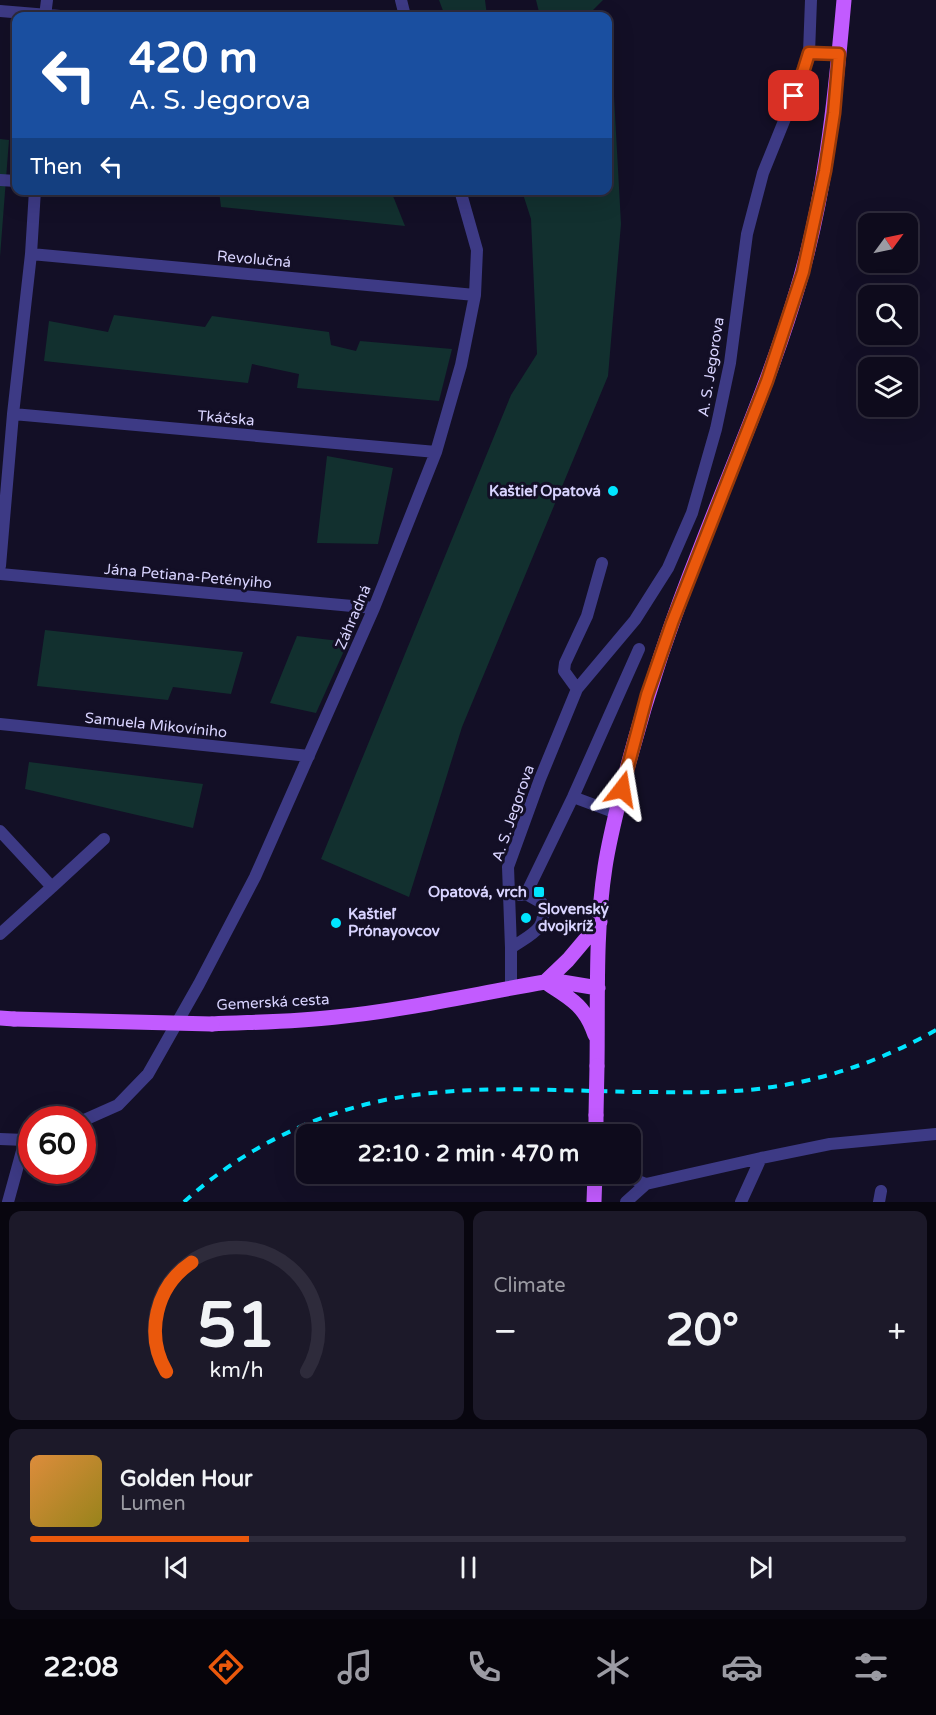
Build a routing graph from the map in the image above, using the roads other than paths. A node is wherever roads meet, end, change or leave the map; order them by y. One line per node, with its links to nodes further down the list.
1 (811, 0): 3 (street, A. S. Jegorova)
2 (844, 0): 4 (main road)
3 (809, 53): 4 (street); 16 (street, A. S. Jegorova)
4 (839, 54): 20 (main road)
5 (35, 195): 7 (street)
6 (461, 195): 8 (street, Záhradná)
7 (31, 254): 8 (street, Revolučná); 9 (street)
8 (475, 295): 10 (street, Záhradná)
9 (13, 414): 10 (street, Tkáčska); 12 (street)
10 (436, 452): 14 (street, Záhradná)
11 (602, 563): 16 (street)
12 (0, 566)
13 (0, 574): 14 (street, Jána Petiana-Petényiho)
14 (374, 608): 18 (street, Záhradná)
15 (639, 649): 19 (street)
16 (577, 689): 25 (street, A. S. Jegorova)
17 (0, 724): 18 (street, Samuela Mikovíniho)
18 (309, 756): 34 (street, Záhradná)
19 (573, 797): 20 (street); 24 (street)
20 (616, 813): 26 (main road)
21 (1, 831): 23 (street)
22 (104, 839): 23 (street)
23 (52, 887): 27 (street)
24 (526, 894): 25 (street); 28 (street)
25 (510, 896): 28 (street, A. S. Jegorova)
26 (600, 922): 29 (main road); 30 (main road)
27 (0, 934)
28 (511, 948): 31 (street, A. S. Jegorova)
29 (545, 982): 30 (main road, Gemerská cesta); 31 (main road, Gemerská cesta); 33 (main road)
30 (598, 988): 33 (main road)
31 (510, 989): 32 (main road, Gemerská cesta, bridge)
32 (7, 1018)
33 (598, 1045): 35 (main road, bridge)
34 (96, 1115)
35 (596, 1124)
36 (936, 1134): 39 (street)
37 (0, 1139): 38 (street)
38 (18, 1139)
39 (761, 1158): 43 (street); 47 (street)
40 (18, 1170): 44 (street)
41 (641, 1182): 43 (street)
42 (595, 1184): 45 (main road)
43 (646, 1184): 46 (street)
44 (8, 1202)
45 (594, 1202)
46 (626, 1202)
47 (741, 1202)

